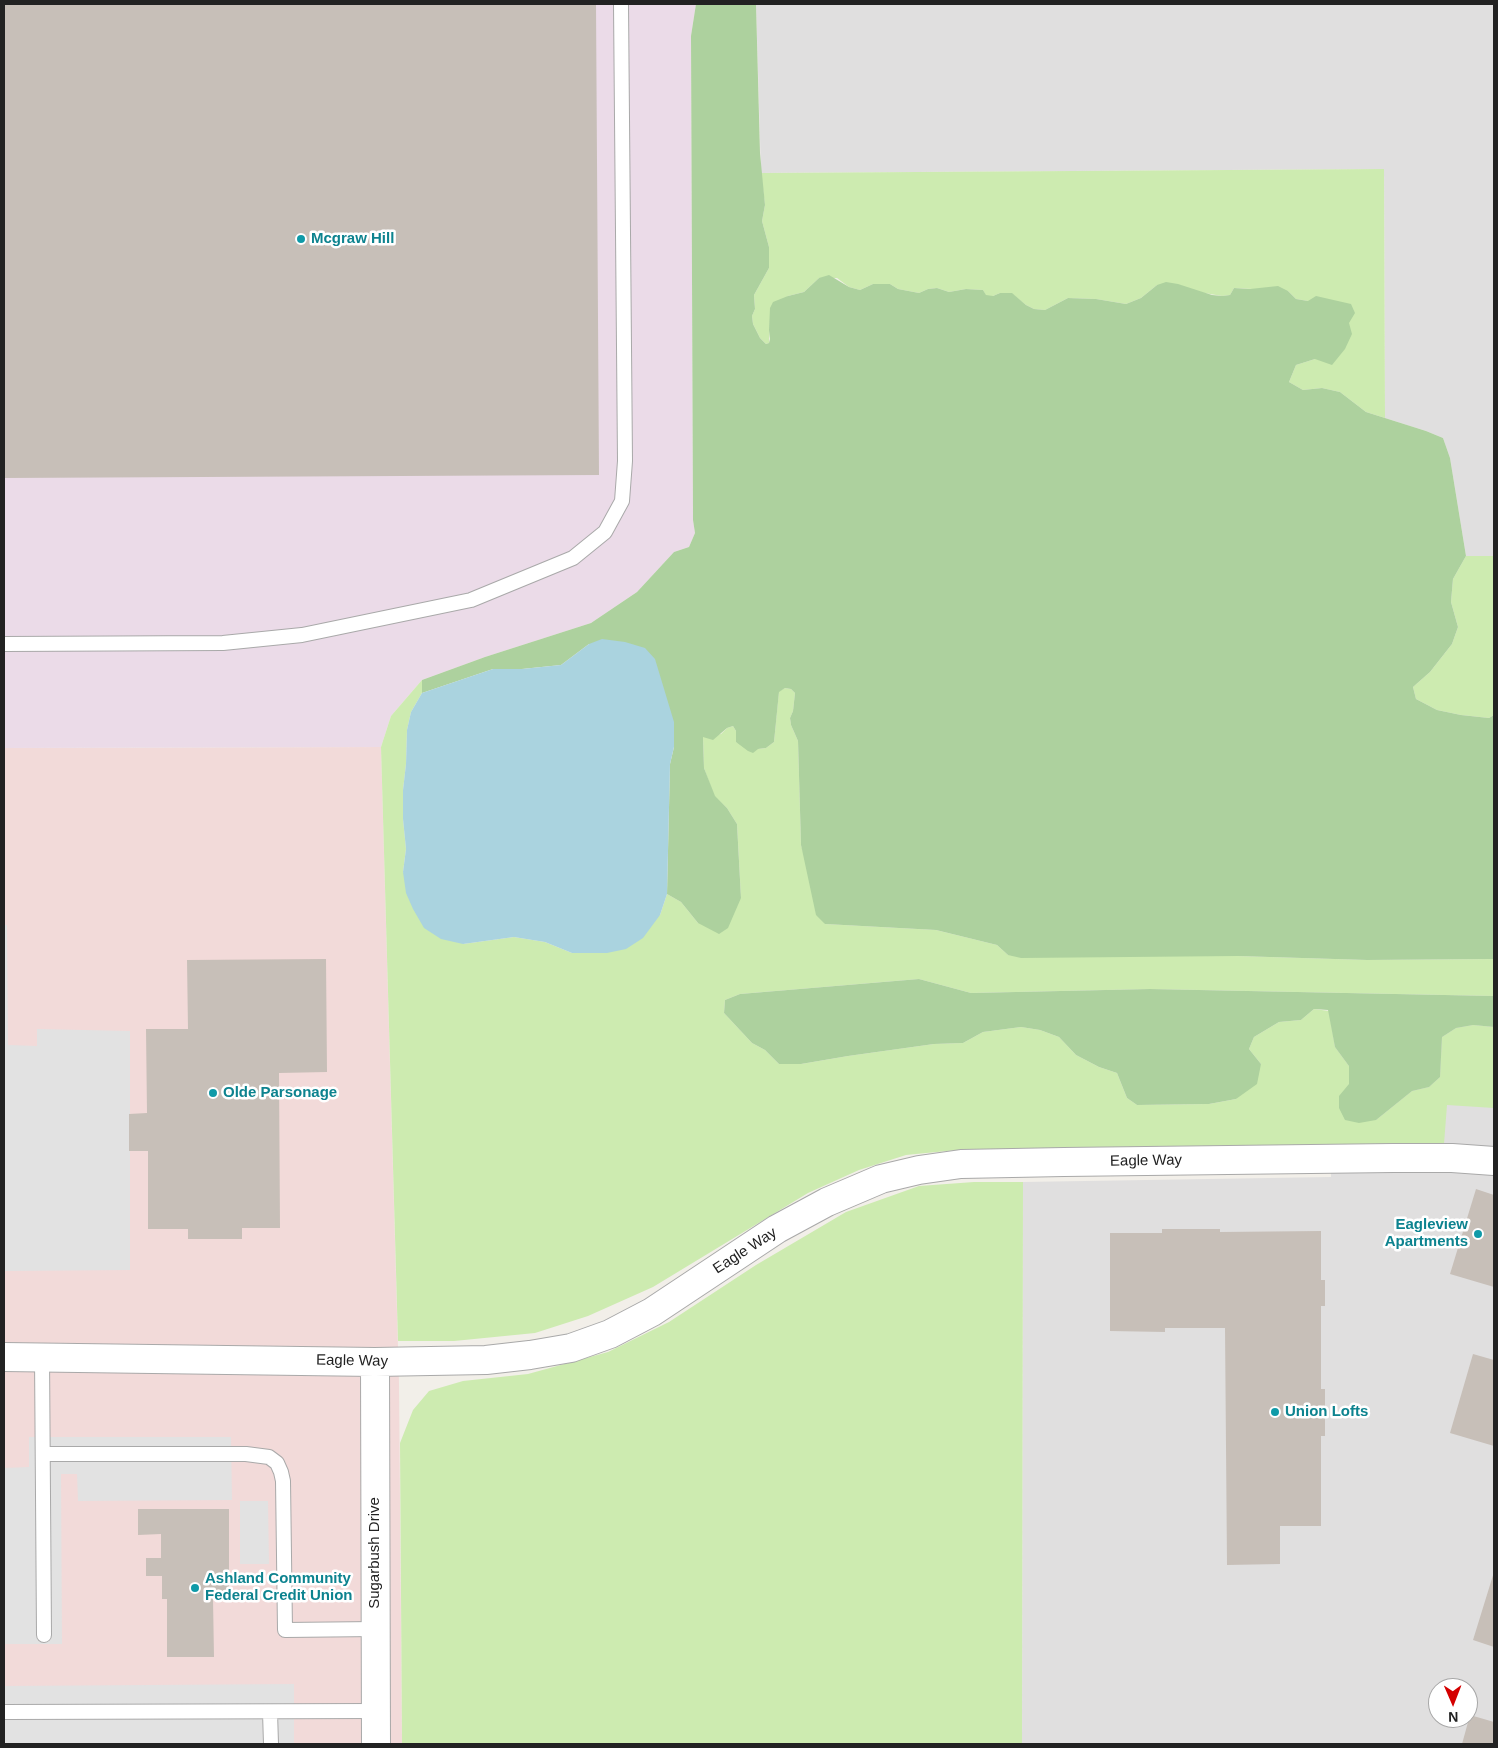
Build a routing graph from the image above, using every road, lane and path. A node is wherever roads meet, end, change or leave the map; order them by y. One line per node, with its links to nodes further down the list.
1 (621, 4): 2 (lane)
2 (4, 644)
3 (1494, 1161): 6 (street, Eagle Way)
4 (42, 1356): 5 (street, Eagle Way); 6 (street, Eagle Way); 7 (lane)
5 (4, 1357)
6 (375, 1362): 8 (street, Sugarbush Drive)
7 (43, 1454): 8 (lane); 9 (lane)
8 (376, 1629): 10 (street, Sugarbush Drive)
9 (44, 1635)
10 (376, 1711): 12 (lane); 14 (street, Sugarbush Drive)
11 (4, 1712): 12 (lane)
12 (270, 1712): 13 (lane)
13 (271, 1744)
14 (376, 1744)

